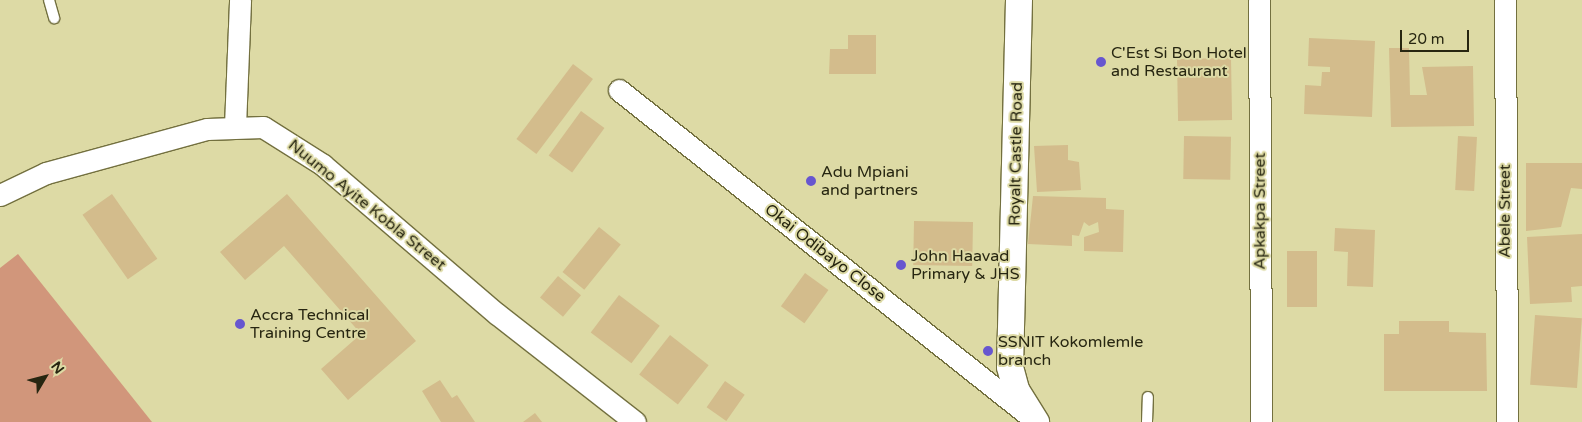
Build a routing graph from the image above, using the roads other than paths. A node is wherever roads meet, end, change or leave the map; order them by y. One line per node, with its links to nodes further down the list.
1 (49, 0): 6 (lane)
2 (240, 0): 8 (street)
3 (1019, 0): 11 (street, Royalt Castle Road)
4 (1258, 0): 14 (street, Apkakpa Street)
5 (1504, 0): 15 (street, Abele Street)
6 (54, 18)
7 (619, 90): 11 (street, Okai Odibayo Close)
8 (236, 126): 9 (street, Nuumo Ayite Kobla Street); 12 (street, Nuumo Ayite Kobla Street)
9 (2, 190)
10 (1148, 397): 13 (lane)
11 (1033, 419)
12 (635, 422)
13 (1147, 422)
14 (1261, 422)
15 (1506, 422)

